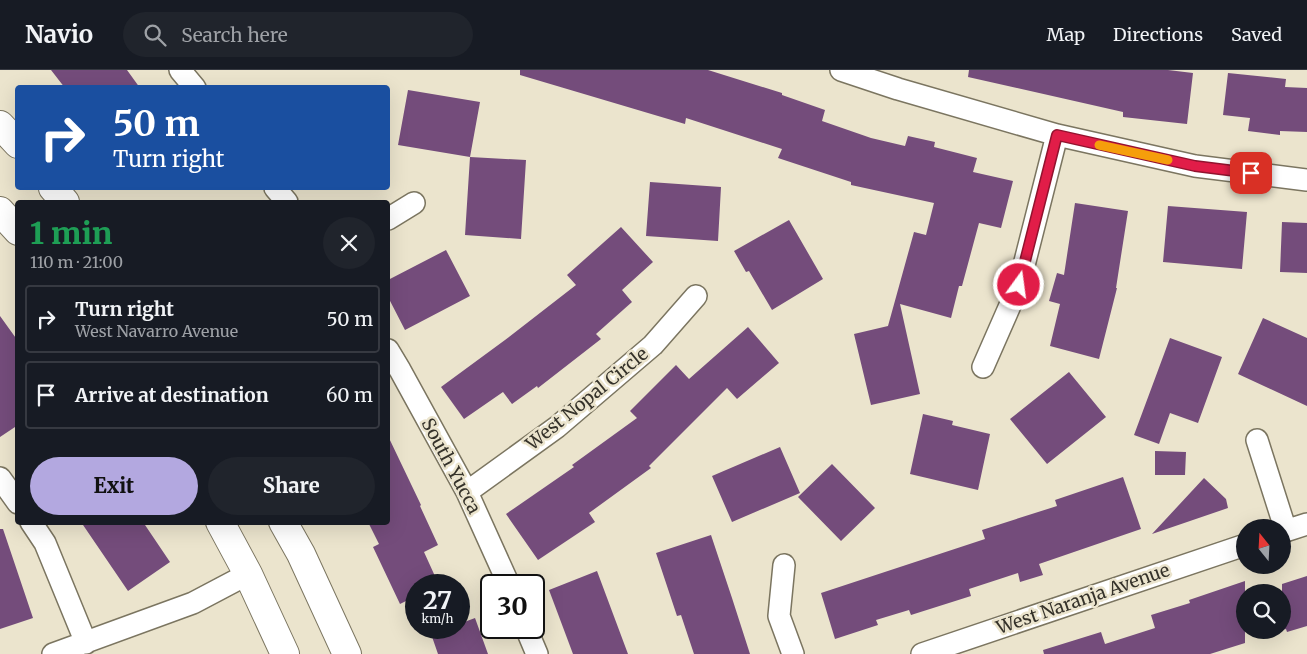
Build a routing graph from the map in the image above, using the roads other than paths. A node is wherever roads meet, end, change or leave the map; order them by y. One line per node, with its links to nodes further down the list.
1 (180, 70): 3 (street)
2 (841, 70): 5 (street)
3 (192, 85)
4 (0, 125): 6 (main road)
5 (1057, 135): 7 (street); 18 (street)
6 (15, 141)
7 (1307, 180)
8 (55, 190): 10 (main road)
9 (277, 190): 11 (street)
10 (63, 200)
11 (285, 200)
12 (414, 203): 14 (street)
13 (0, 211): 15 (main road)
14 (390, 218)
15 (15, 228)
16 (696, 296): 21 (street, West Nopal Circle)
17 (390, 353): 21 (street, South Yucca)
18 (983, 367)
19 (1257, 440): 23 (street)
20 (0, 478): 22 (street)
21 (467, 492): 32 (street, South Yucca)
22 (15, 499)
23 (1280, 519)
24 (1307, 524): 28 (street)
25 (33, 525): 34 (street)
26 (222, 525): 31 (main road)
27 (285, 525): 37 (main road)
28 (1291, 529)
29 (1236, 548): 40 (street, West Naranja Avenue)
30 (784, 565): 39 (street)
31 (248, 574): 34 (street); 36 (main road)
32 (504, 574)
33 (531, 639): 38 (street)
34 (86, 643): 35 (street)
35 (53, 654)
36 (285, 654)
37 (347, 654)
38 (537, 654)
39 (793, 654)
40 (922, 654)

